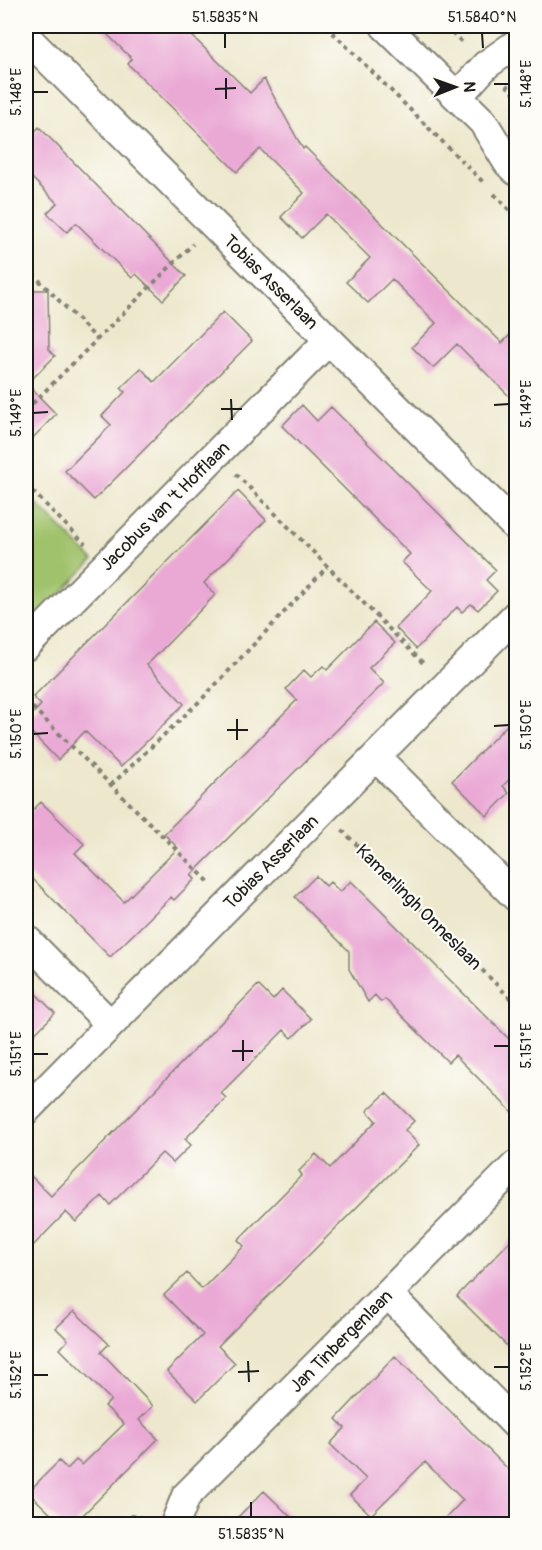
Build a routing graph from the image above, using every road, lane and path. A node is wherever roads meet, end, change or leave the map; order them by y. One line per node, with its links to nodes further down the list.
1 (326, 26): 9 (path)
2 (386, 26): 5 (street)
3 (26, 38): 10 (street, Tobias Asserlaan)
4 (516, 44): 5 (street)
5 (458, 96): 6 (street)
6 (483, 122): 7 (street); 8 (street)
7 (516, 138)
8 (516, 171)
9 (516, 218)
10 (212, 224): 12 (path); 13 (street, Tobias Asserlaan)
11 (26, 267): 12 (path)
12 (97, 339): 14 (path)
13 (329, 340): 15 (street, Jacobus van 't Hofflaan); 17 (street, Tobias Asserlaan)
14 (26, 410)
15 (216, 454): 18 (street, Jacobus van 't Hofflaan); 19 (path)
16 (26, 485): 18 (path)
17 (516, 527)
18 (106, 565): 21 (street, Jacobus van 't Hofflaan)
19 (327, 567): 22 (path); 25 (path)
20 (516, 615): 22 (street, Tobias Asserlaan)
21 (26, 646)
22 (446, 686): 24 (street, Tobias Asserlaan)
23 (26, 701): 25 (path)
24 (376, 757): 26 (street, Tobias Asserlaan); 27 (street)
25 (111, 785): 28 (path)
26 (322, 811): 28 (street, Tobias Asserlaan); 30 (path, Kamerlingh Onneslaan)
27 (516, 897)
28 (230, 903): 31 (street, Tobias Asserlaan)
29 (26, 939): 31 (street)
30 (516, 1004)
31 (110, 1024): 32 (street, Tobias Asserlaan)
32 (26, 1110)
33 (516, 1165): 34 (street, Jan Tinbergenlaan)
34 (388, 1294): 35 (street); 36 (street, Jan Tinbergenlaan)
35 (516, 1425)
36 (175, 1524)

